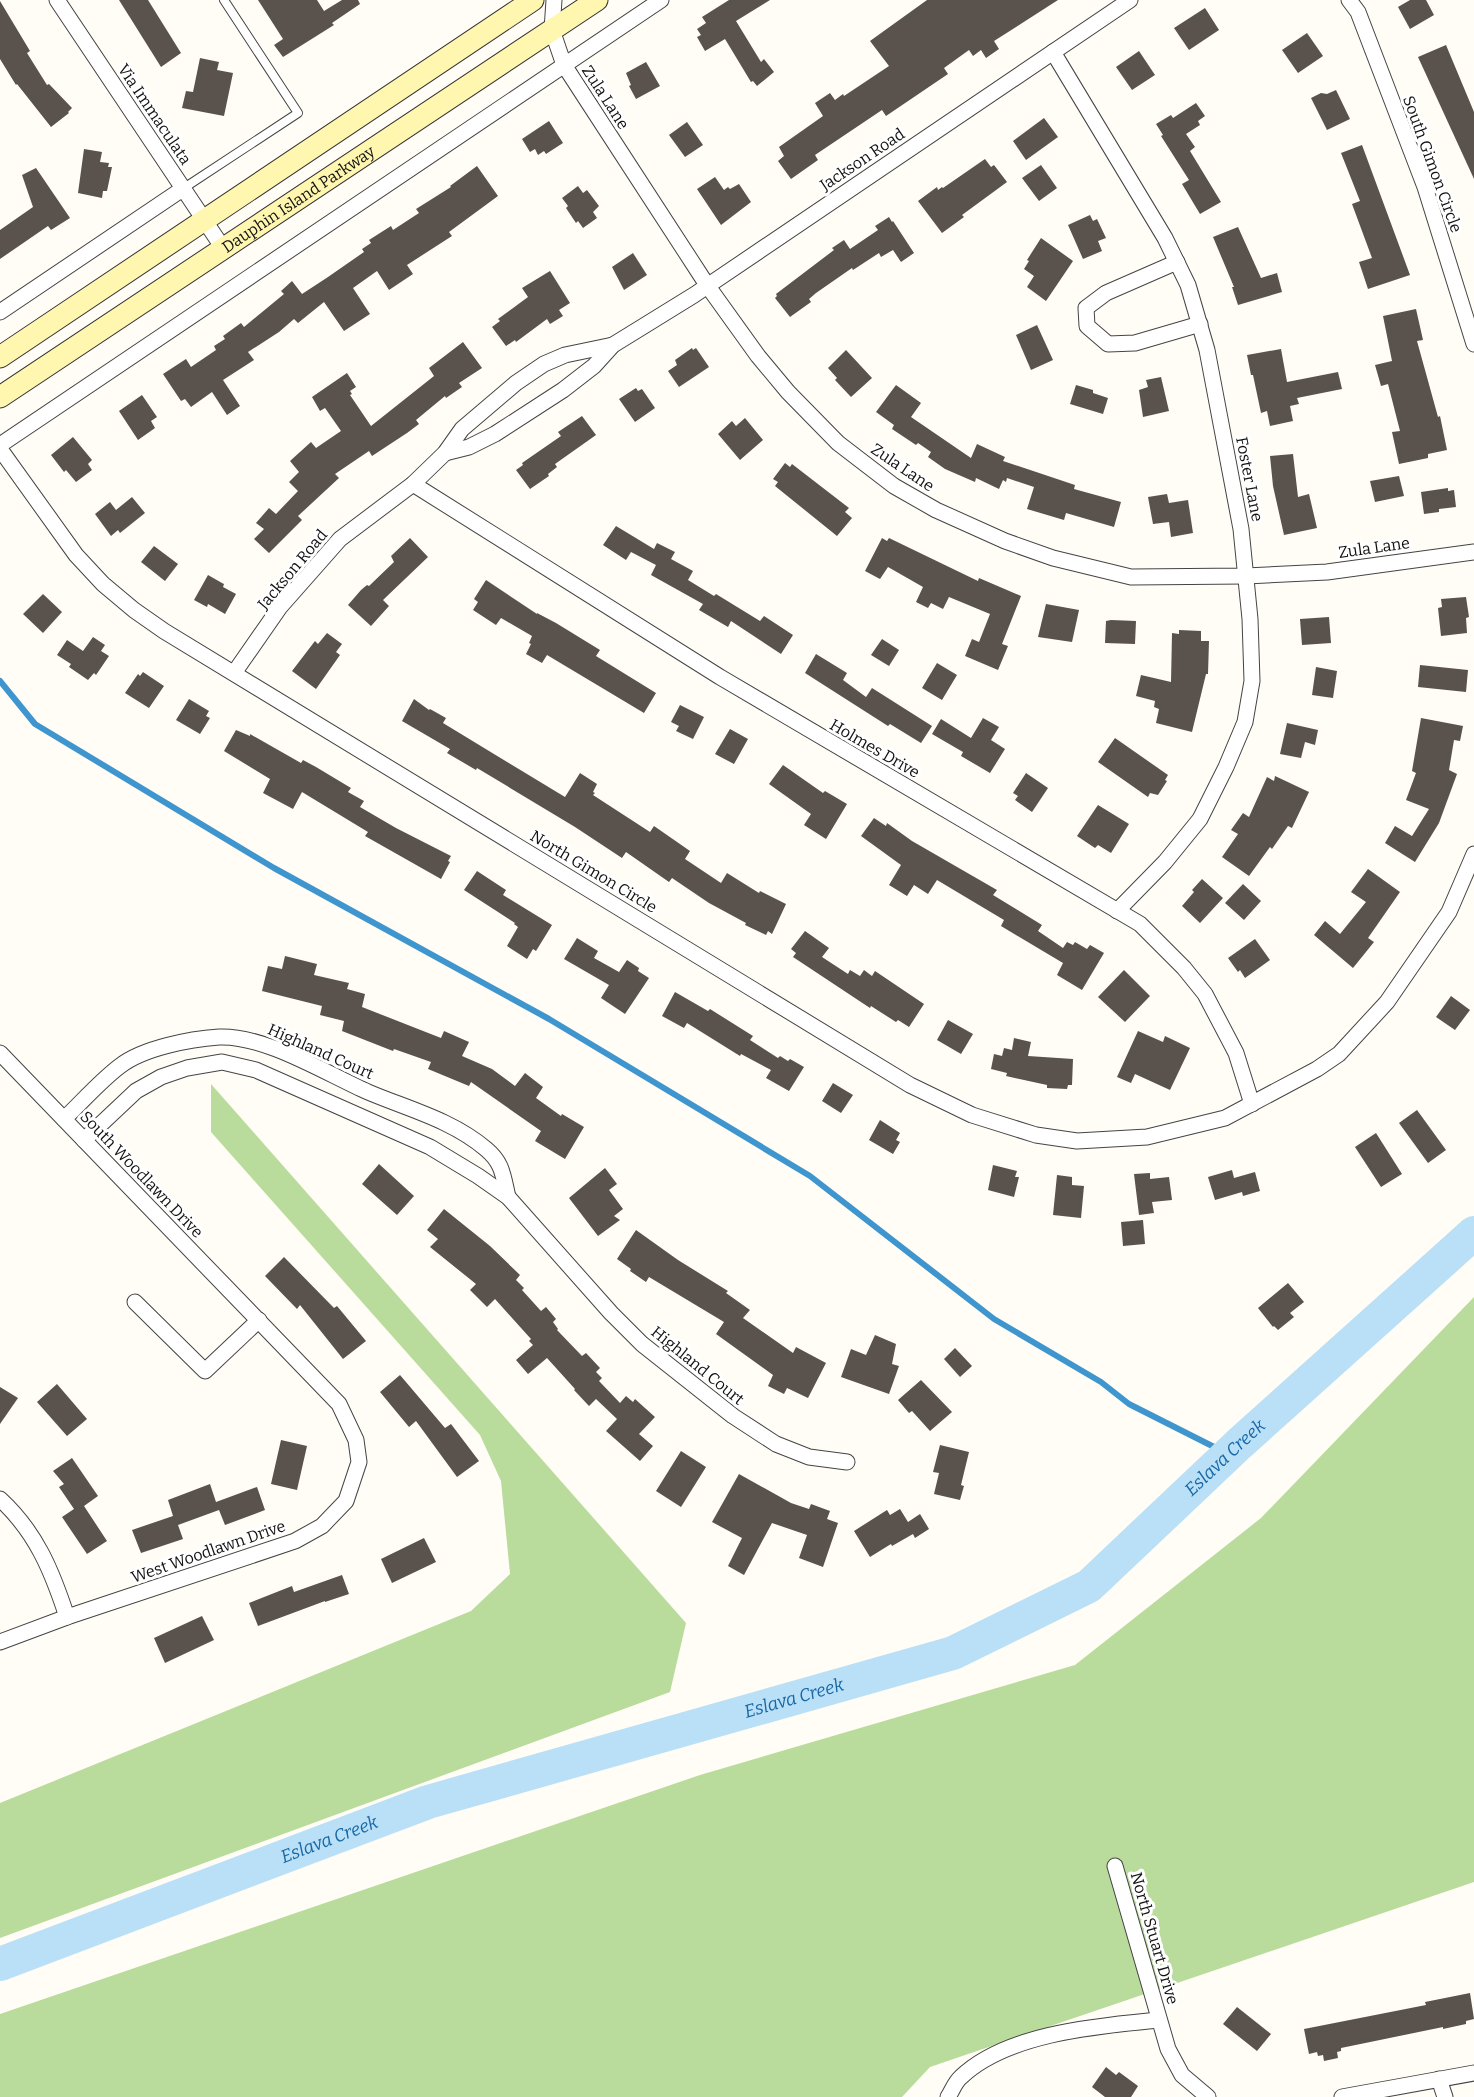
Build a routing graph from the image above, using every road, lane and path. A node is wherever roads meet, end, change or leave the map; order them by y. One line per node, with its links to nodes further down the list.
1 (57, 0): 12 (street, Via Immaculata)
2 (224, 0): 12 (lane)
3 (533, 0): 13 (main road, Dauphin Island Parkway)
4 (554, 0): 9 (street, Zula Lane)
5 (597, 0): 9 (main road, Dauphin Island Parkway)
6 (661, 0): 11 (street)
7 (1130, 0): 10 (street, Jackson Road)
8 (1349, 0): 19 (street, South Gimon Circle)
9 (552, 30): 11 (street, Zula Lane); 14 (main road, Dauphin Island Parkway)
10 (1053, 52): 15 (street, Foster Lane); 16 (street, Jackson Road)
11 (564, 65): 16 (street, Zula Lane); 23 (street)
12 (184, 188): 13 (street, Via Immaculata); 17 (street)
13 (205, 221): 14 (street, Via Immaculata); 21 (main road, Dauphin Island Parkway)
14 (223, 248): 22 (main road, Dauphin Island Parkway)
15 (1178, 262): 18 (street, Foster Lane); 18 (street)
16 (707, 285): 20 (street, Jackson Road); 27 (street, Zula Lane)
17 (0, 312)
18 (1200, 324): 27 (street, Foster Lane)
19 (1474, 344)
20 (613, 345): 24 (street, Jackson Road); 24 (street, Jackson Road)
21 (0, 357)
22 (0, 397)
23 (0, 447): 28 (street, North Gimon Circle)
24 (445, 453): 25 (street, Jackson Road)
25 (412, 484): 28 (street, Jackson Road); 30 (street, Holmes Drive)
26 (1474, 552): 27 (street, Zula Lane)
27 (1246, 576): 30 (street, Foster Lane)
28 (234, 674): 32 (street, North Gimon Circle)
29 (1474, 854): 32 (street, North Gimon Circle)
30 (1117, 911): 32 (street, Holmes Drive)
31 (0, 1053): 33 (street, South Woodlawn Drive)
32 (1252, 1104)
33 (64, 1119): 34 (street, South Woodlawn Drive); 35 (street, Highland Court)
34 (84, 1140): 35 (street, Highland Court); 37 (street, South Woodlawn Drive)
35 (508, 1197): 38 (street, Highland Court)
36 (135, 1302): 37 (street)
37 (259, 1320): 40 (street, West Woodlawn Drive)
38 (847, 1462)
39 (0, 1499): 40 (street)
40 (67, 1617): 41 (street, West Woodlawn Drive)
41 (0, 1641)
42 (1115, 1866): 43 (street, North Stuart Drive)
43 (1159, 2020): 46 (street, North Stuart Drive); 47 (street, North Stuart Drive)
44 (1474, 2073): 45 (street)
45 (1439, 2079): 48 (street); 49 (street)
46 (948, 2097)
47 (1208, 2097)
48 (1342, 2097)
49 (1445, 2097)

